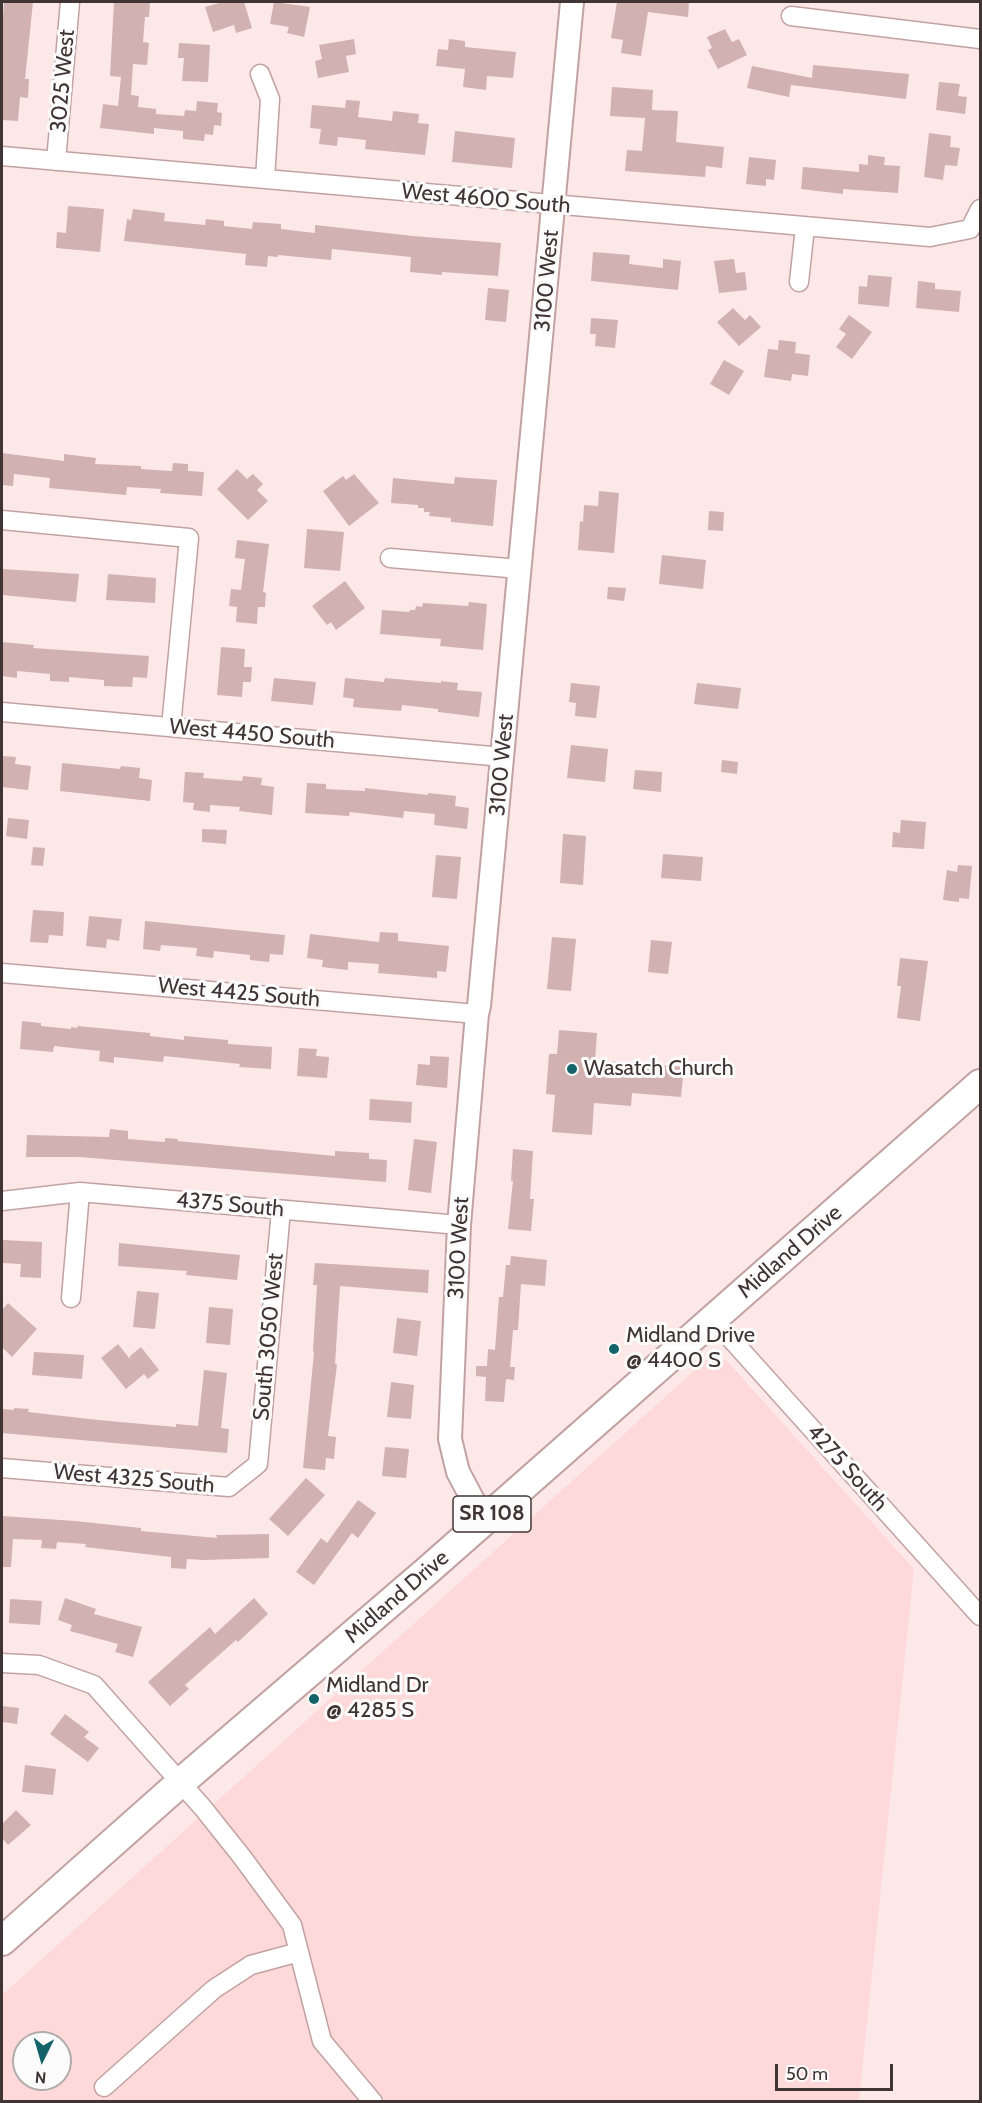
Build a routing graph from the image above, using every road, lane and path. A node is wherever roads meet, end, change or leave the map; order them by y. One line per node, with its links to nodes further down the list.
1 (70, 2): 7 (street, 3025 West)
2 (572, 2): 9 (street, 3100 West)
3 (791, 16): 4 (street)
4 (981, 39)
5 (261, 74): 8 (street)
6 (2, 156): 7 (street, West 4600 South)
7 (56, 161): 8 (street, West 4600 South)
8 (265, 180): 9 (street, West 4600 South)
9 (554, 205): 11 (street, West 4600 South); 15 (street, 3100 West)
10 (981, 209): 11 (street, West 4600 South)
11 (806, 226): 12 (street)
12 (799, 282)
13 (2, 520): 17 (street)
14 (390, 558): 15 (street)
15 (520, 568): 18 (street, 3100 West)
16 (2, 712): 17 (street, West 4450 South)
17 (171, 727): 18 (street, West 4450 South)
18 (503, 757): 20 (street, 3100 West)
19 (2, 973): 20 (street, West 4425 South)
20 (477, 1014): 25 (street, 3100 West)
21 (981, 1084): 27 (main road, Midland Drive / SR 108)
22 (80, 1192): 23 (street, 4375 South); 24 (street, 4375 South); 26 (street)
23 (2, 1201)
24 (281, 1210): 25 (street, 4375 South); 28 (street, South 3050 West)
25 (459, 1225): 30 (street, 3100 West)
26 (71, 1298)
27 (713, 1319): 30 (main road, Midland Drive / SR 108); 31 (street, 4275 South)
28 (258, 1464): 29 (street, West 4325 South)
29 (2, 1468)
30 (484, 1521): 33 (main road, Midland Drive / SR 108)
31 (981, 1616)
32 (2, 1663): 33 (street)
33 (180, 1783): 34 (main road, Midland Drive / SR 108); 35 (street)
34 (2, 1941)
35 (299, 1952): 36 (street); 37 (street)
36 (104, 2087)
37 (372, 2102)

